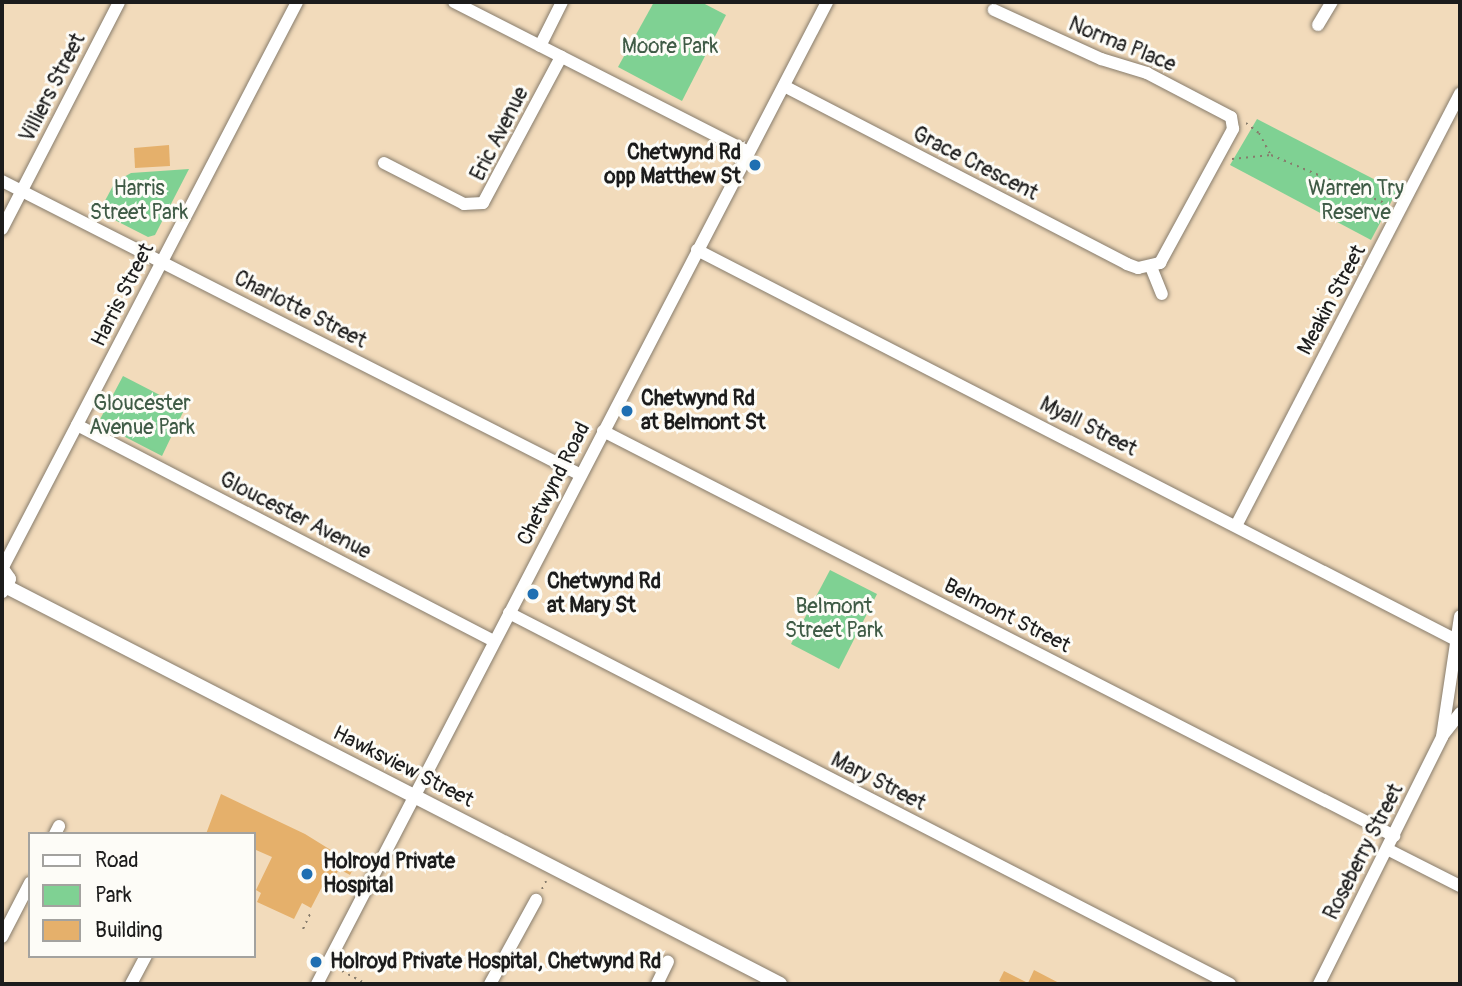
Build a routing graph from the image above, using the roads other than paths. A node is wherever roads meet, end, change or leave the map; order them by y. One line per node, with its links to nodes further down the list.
1 (119, 2): 16 (street, Villiers Street)
2 (296, 2): 19 (street, Harris Street)
3 (454, 2): 9 (street)
4 (562, 2): 9 (street)
5 (827, 2): 11 (street, Chetwynd Road)
6 (1332, 2): 8 (street)
7 (994, 10): 20 (street, Norma Place)
8 (1318, 25)
9 (540, 46): 10 (street)
10 (561, 57): 13 (street); 14 (street, Eric Avenue)
11 (784, 86): 13 (street, Chetwynd Road); 20 (street, Grace Crescent)
12 (1460, 93): 25 (street, Meakin Street)
13 (748, 152): 18 (street, Chetwynd Road)
14 (384, 163)
15 (2, 181): 16 (street, Charlotte Street)
16 (21, 191): 17 (street, Villiers Street); 19 (street, Charlotte Street)
17 (2, 229)
18 (697, 250): 23 (street, Chetwynd Road); 25 (street, Myall Street)
19 (162, 262): 22 (street, Harris Street); 24 (street, Charlotte Street)
20 (1151, 267): 21 (street)
21 (1162, 294)
22 (77, 425): 26 (street, Harris Street); 31 (street, Gloucester Avenue)
23 (603, 431): 24 (street, Chetwynd Road); 35 (street, Belmont Street)
24 (581, 475): 28 (street, Chetwynd Road)
25 (1237, 524): 30 (street, Myall Street)
26 (2, 569): 27 (main road)
27 (4, 589): 34 (main road, Hawksview Street)
28 (509, 613): 31 (street, Chetwynd Road); 48 (street, Mary Street)
29 (1460, 616): 30 (street, Roseberry Street)
30 (1457, 640): 33 (street, Roseberry Street)
31 (494, 641): 34 (street, Chetwynd Road)
32 (1460, 713): 33 (street, Roseberry Street)
33 (1442, 737): 35 (street, Roseberry Street)
34 (414, 797): 44 (street, Chetwynd Road); 47 (main road, Hawksview Street)
35 (1394, 836): 36 (street, Roseberry Street)
36 (1387, 849): 37 (street); 49 (street, Roseberry Street)
37 (1460, 886)
38 (28, 887): 40 (street)
39 (536, 900): 45 (street)
40 (2, 937)
41 (144, 958): 43 (street)
42 (668, 961): 46 (street)
43 (131, 984)
44 (317, 984)
45 (490, 984)
46 (657, 984)
47 (780, 984)
48 (1230, 984)
49 (1319, 984)

